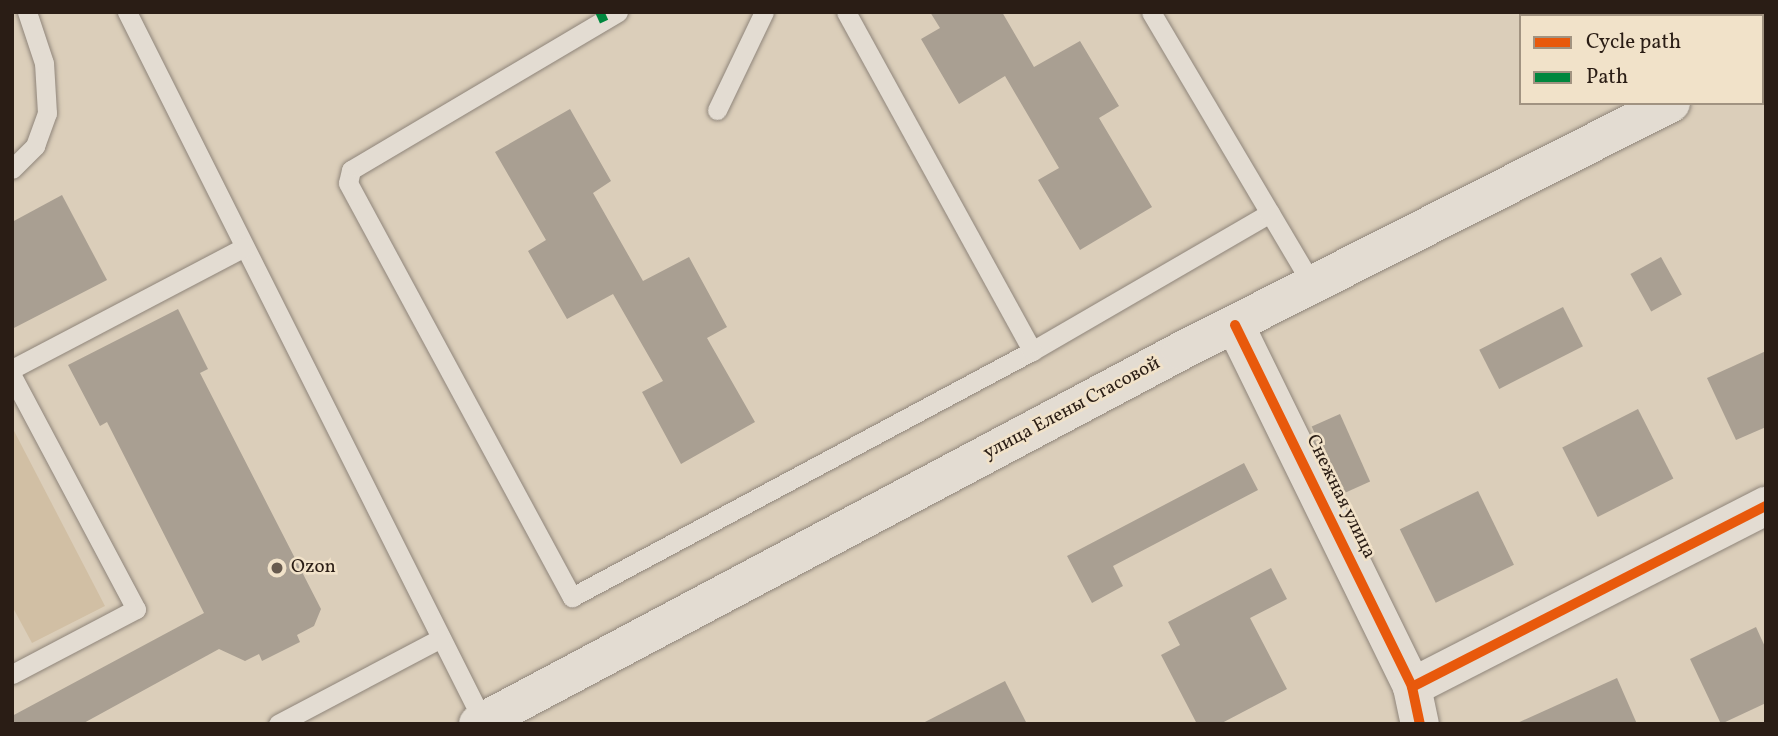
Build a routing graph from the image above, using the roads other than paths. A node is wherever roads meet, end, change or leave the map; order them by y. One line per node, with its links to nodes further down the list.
1 (27, 12): 9 (lane)
2 (127, 12): 11 (lane)
3 (618, 12): 14 (lane)
4 (764, 12): 8 (lane)
5 (846, 12): 14 (lane)
6 (1151, 12): 10 (lane)
7 (1667, 105): 12 (main road, улица Елены Стасовой)
8 (717, 110)
9 (12, 169)
10 (1270, 213): 12 (lane); 14 (lane)
11 (244, 247): 15 (lane); 18 (lane)
12 (1312, 284): 13 (main road, улица Елены Стасовой)
13 (1235, 324): 20 (main road, Снежная улица); 21 (main road, улица Елены Стасовой)
14 (1032, 351)
15 (12, 369)
16 (12, 376): 19 (lane)
17 (1766, 506): 20 (main road)
18 (441, 638): 21 (lane); 22 (lane)
19 (12, 674)
20 (1412, 687): 23 (main road, Снежная улица)
21 (481, 723)
22 (278, 724)
23 (1420, 724)

